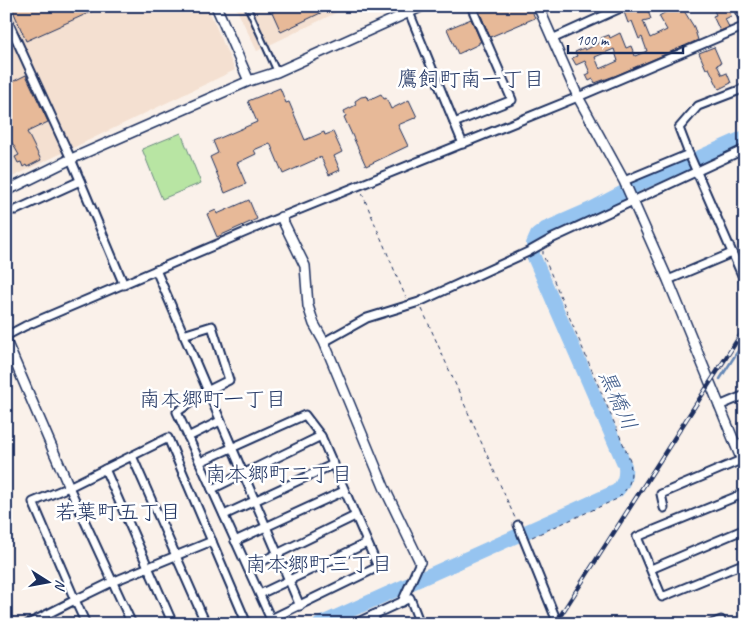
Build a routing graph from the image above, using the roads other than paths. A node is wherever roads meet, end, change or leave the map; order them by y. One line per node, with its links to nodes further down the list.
1 (216, 6): 13 (street)
2 (247, 6): 12 (lane)
3 (423, 6): 8 (street)
4 (471, 6): 16 (street)
5 (538, 6): 11 (street)
6 (625, 6): 11 (street)
7 (738, 6): 10 (street)
8 (410, 12): 12 (street); 16 (street)
9 (6, 17): 20 (street)
10 (745, 24): 15 (street)
11 (552, 39): 15 (street)
12 (277, 72): 13 (street)
13 (249, 81): 20 (street)
14 (745, 88): 19 (street)
15 (578, 97): 17 (street); 22 (street)
16 (454, 123): 17 (street)
17 (463, 144): 28 (street)
18 (745, 149): 21 (street)
19 (689, 154): 21 (street); 22 (street)
20 (71, 159): 23 (street); 24 (street)
21 (696, 171): 25 (street); 29 (street)
22 (624, 181): 25 (street)
23 (80, 182): 26 (street); 33 (street)
24 (6, 190)
25 (633, 201): 31 (street); 37 (street)
26 (16, 210): 27 (lane)
27 (6, 214)
28 (281, 218): 30 (street); 37 (street)
29 (732, 253): 31 (street); 32 (street)
30 (156, 270): 33 (street); 34 (street)
31 (668, 280): 40 (street)
32 (745, 282)
33 (124, 285): 35 (street)
34 (183, 335): 38 (street); 38 (street)
35 (6, 336)
36 (6, 341): 53 (street)
37 (324, 342): 69 (street)
38 (207, 391): 41 (street); 43 (street)
39 (745, 395): 40 (street)
40 (719, 406): 45 (street)
41 (220, 420): 43 (street); 46 (street)
42 (321, 436): 46 (street); 49 (street); 52 (street)
43 (188, 437): 48 (street)
44 (745, 442): 45 (street)
45 (735, 446): 50 (street)
46 (232, 448): 48 (street); 52 (street)
47 (132, 456): 51 (street); 64 (street); 68 (street)
48 (200, 462): 54 (street)
49 (334, 464): 55 (street); 57 (street)
50 (743, 464): 58 (street)
51 (105, 470): 53 (street); 71 (street)
52 (243, 474): 54 (street); 57 (street)
53 (69, 487): 74 (street); 77 (street)
54 (212, 489): 59 (street)
55 (344, 491): 60 (street); 62 (street)
56 (745, 494): 73 (street)
57 (255, 500): 59 (street); 62 (street)
58 (664, 508)
59 (224, 515): 65 (street)
60 (355, 516): 66 (street); 67 (street)
61 (518, 525): 93 (street)
62 (266, 526): 65 (street); 67 (street)
63 (745, 529): 73 (street)
64 (212, 541): 68 (street); 89 (street)
65 (236, 541): 72 (street)
66 (367, 543): 75 (street); 79 (street)
67 (277, 554): 72 (street); 75 (street)
68 (176, 556): 71 (street); 88 (street)
69 (420, 562): 78 (street)
70 (745, 563): 73 (street)
71 (147, 568): 74 (street); 87 (street)
72 (248, 568): 76 (street)
73 (651, 569)
74 (112, 582): 77 (street); 86 (street)
75 (290, 582): 76 (street); 79 (street)
76 (260, 594): 82 (street)
77 (75, 600): 81 (street); 85 (street)
78 (402, 602): 80 (street); 92 (street)
79 (300, 606): 82 (street)
80 (373, 615): 90 (street); 91 (street)
81 (44, 616): 83 (street); 84 (street)
82 (272, 621)
83 (28, 624)
84 (48, 624)
85 (86, 624)
86 (132, 624)
87 (173, 624)
88 (206, 624)
89 (247, 624)
90 (354, 624)
91 (377, 624)
92 (420, 624)
93 (558, 624)
94 (711, 624): 95 (street)
95 (722, 624)

